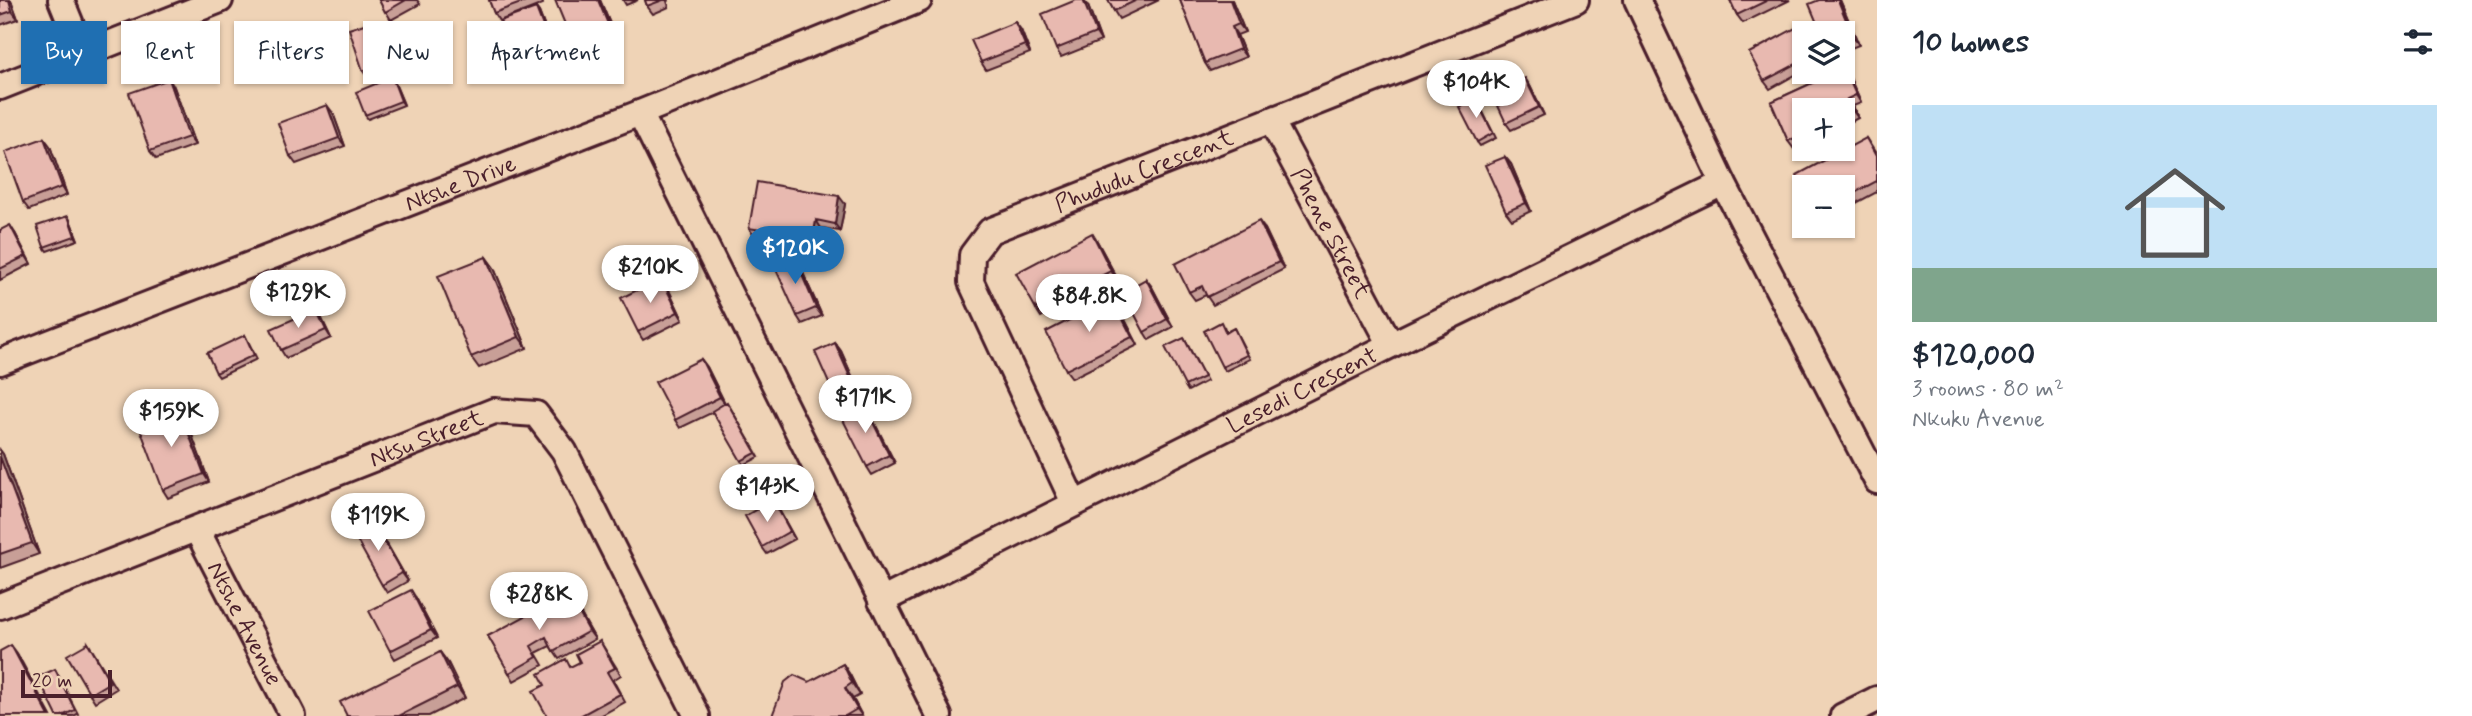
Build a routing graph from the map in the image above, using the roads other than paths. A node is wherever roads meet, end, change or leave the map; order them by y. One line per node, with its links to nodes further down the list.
1 (61, 0): 6 (street)
2 (220, 0): 7 (street)
3 (919, 0): 10 (street, Ntshe Drive)
4 (1576, 0): 11 (street, Phududu Crescent)
5 (1637, 0): 12 (street)
6 (70, 21)
7 (107, 45)
8 (21, 79): 9 (street)
9 (0, 87)
10 (640, 113): 14 (street, Ntshe Drive); 18 (street)
11 (1271, 120): 13 (street, Phene Street); 16 (street, Phududu Crescent)
12 (1723, 183): 13 (street, Lesedi Crescent); 15 (street)
13 (1391, 345): 16 (street, Lesedi Crescent)
14 (0, 362)
15 (1877, 481)
16 (1074, 503): 18 (street, Lesedi Crescent)
17 (197, 530): 19 (street, Ntsu Street); 21 (street, Ntshe Avenue); 22 (street, Ntsu Street)
18 (881, 601): 23 (street)
19 (0, 606)
20 (1877, 699): 24 (street)
21 (293, 716)
22 (697, 716)
23 (939, 716)
24 (1843, 716)

